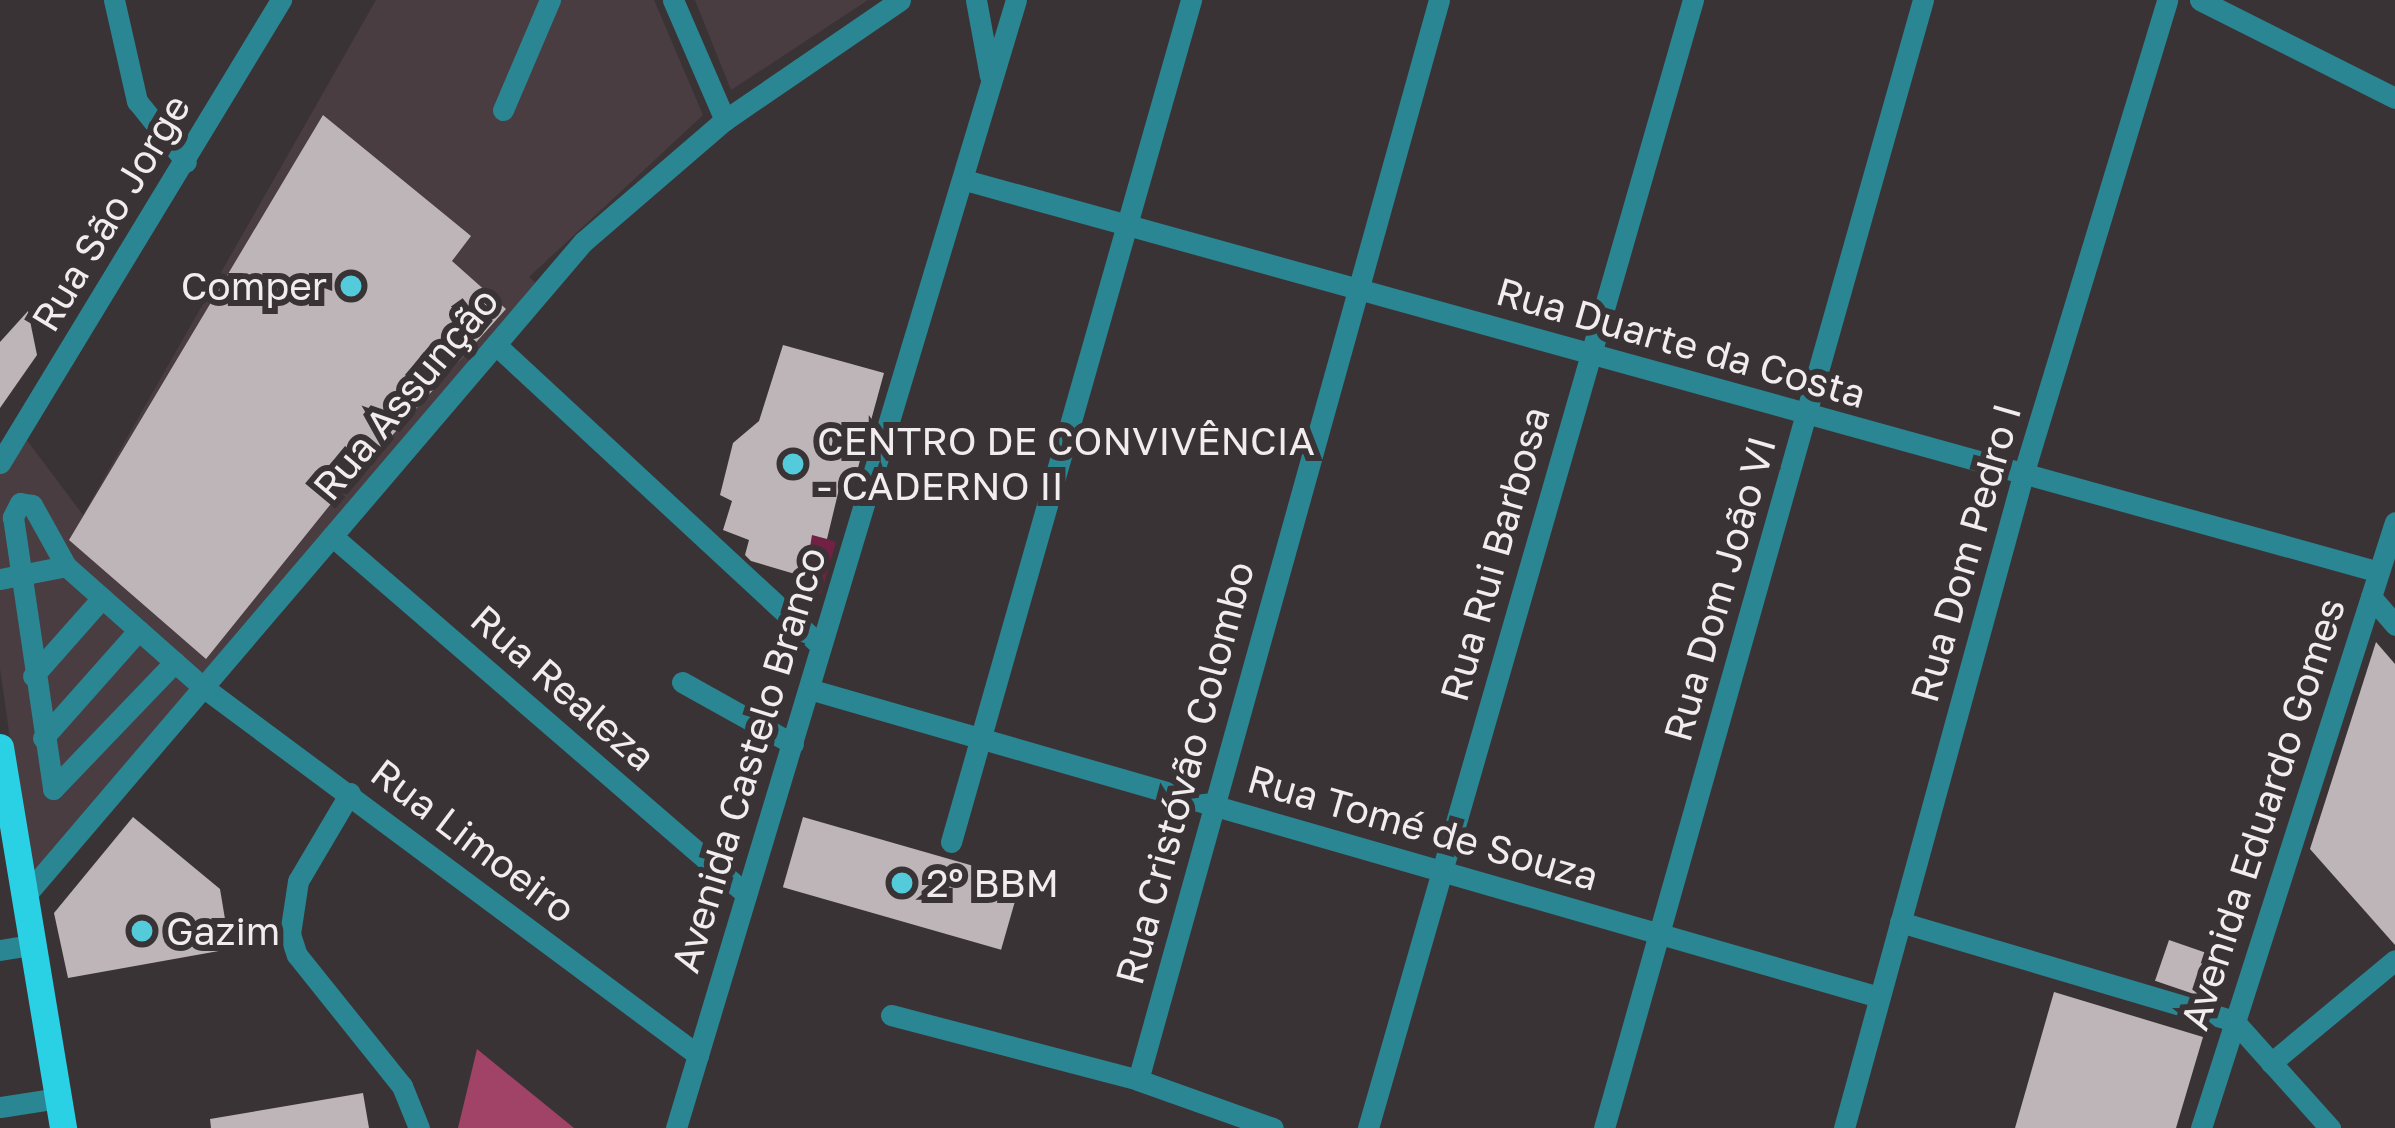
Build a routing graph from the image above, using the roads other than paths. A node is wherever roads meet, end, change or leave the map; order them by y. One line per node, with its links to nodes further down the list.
1 (114, 0): 18 (street)
2 (281, 0): 18 (street, Rua São Jorge)
3 (550, 0): 16 (street)
4 (673, 0): 17 (street)
5 (900, 0): 17 (street, Rua Assunção)
6 (976, 0): 14 (street)
7 (1016, 0): 14 (street, Avenida Castelo Branco)
8 (1191, 0): 20 (street)
9 (1439, 0): 21 (street, Rua Cristóvão Colombo)
10 (1693, 0): 23 (street, Rua Rui Barbosa)
11 (1923, 0): 24 (street, Rua Dom João VI)
12 (2168, 0): 26 (street, Rua Dom Pedro I)
13 (2200, 0): 15 (street)
14 (991, 82): 19 (street, Avenida Castelo Branco)
15 (2395, 98)
16 (503, 110)
17 (724, 120): 22 (street, Rua Assunção)
18 (186, 162): 25 (street, Rua São Jorge)
19 (965, 180): 20 (street, Rua Duarte da Costa); 35 (street, Avenida Castelo Branco)
20 (1128, 224): 21 (street, Rua Duarte da Costa); 41 (street)
21 (1356, 287): 23 (street, Rua Duarte da Costa); 47 (street, Rua Cristóvão Colombo)
22 (496, 345): 28 (street, Rua Assunção); 35 (street)
23 (1588, 356): 24 (street, Rua Duarte da Costa); 49 (street, Rua Rui Barbosa)
24 (1806, 416): 26 (street, Rua Duarte da Costa); 53 (street, Rua Dom João VI)
25 (0, 463)
26 (2023, 475): 30 (street, Rua Duarte da Costa); 52 (street, Rua Dom Pedro I)
27 (2395, 522): 30 (street, Avenida Eduardo Gomes)
28 (332, 536): 39 (street, Rua Assunção); 50 (street, Rua Realeza)
29 (66, 566): 31 (street); 31 (street, Rua Limoeiro); 32 (street, Rua Limoeiro)
30 (2379, 572): 33 (street, Avenida Eduardo Gomes)
31 (11, 578): 37 (street)
32 (102, 598): 34 (street, Rua Limoeiro); 37 (street)
33 (2386, 607): 59 (street, Avenida Eduardo Gomes)
34 (139, 630): 36 (street, Rua Limoeiro); 42 (street)
35 (821, 646): 40 (street, Avenida Castelo Branco)
36 (175, 662): 39 (street, Rua Limoeiro); 42 (street)
37 (33, 676): 42 (street)
38 (682, 682): 43 (street)
39 (203, 687): 46 (street, Rua Limoeiro); 51 (street, Rua Assunção)
40 (809, 689): 41 (street, Rua Tomé de Souza); 43 (street, Avenida Castelo Branco)
41 (980, 738): 47 (street, Rua Tomé de Souza); 48 (street)
42 (43, 739)
43 (793, 744): 50 (street, Avenida Castelo Branco)
44 (0, 747): 45 (main road)
45 (3, 790): 51 (main road)
46 (350, 793): 60 (street, Rua Limoeiro); 66 (street)
47 (1213, 805): 49 (street, Rua Tomé de Souza); 62 (street, Rua Cristóvão Colombo)
48 (951, 842)
49 (1442, 871): 53 (street, Rua Tomé de Souza); 69 (street, Rua Rui Barbosa)
50 (746, 894): 60 (street, Avenida Castelo Branco)
51 (25, 896): 54 (main road)
52 (1900, 922): 57 (street, Rua Dom Pedro I); 59 (street)
53 (1660, 933): 57 (street, Rua Tomé de Souza); 70 (street, Rua Dom João VI)
54 (32, 945): 55 (street); 63 (main road)
55 (0, 950)
56 (2395, 960): 61 (street)
57 (1879, 997): 71 (street, Rua Dom Pedro I)
58 (891, 1015): 62 (street)
59 (2234, 1021): 61 (street); 72 (street, Avenida Eduardo Gomes)
60 (698, 1055): 67 (street, Avenida Castelo Branco)
61 (2272, 1063): 73 (street)
62 (1138, 1080): 68 (street)
63 (59, 1098): 64 (street); 65 (main road)
64 (0, 1107)
65 (63, 1128)
66 (419, 1128)
67 (676, 1128)
68 (1274, 1128)
69 (1368, 1128)
70 (1604, 1128)
71 (1844, 1128)
72 (2201, 1128)
73 (2330, 1128)

